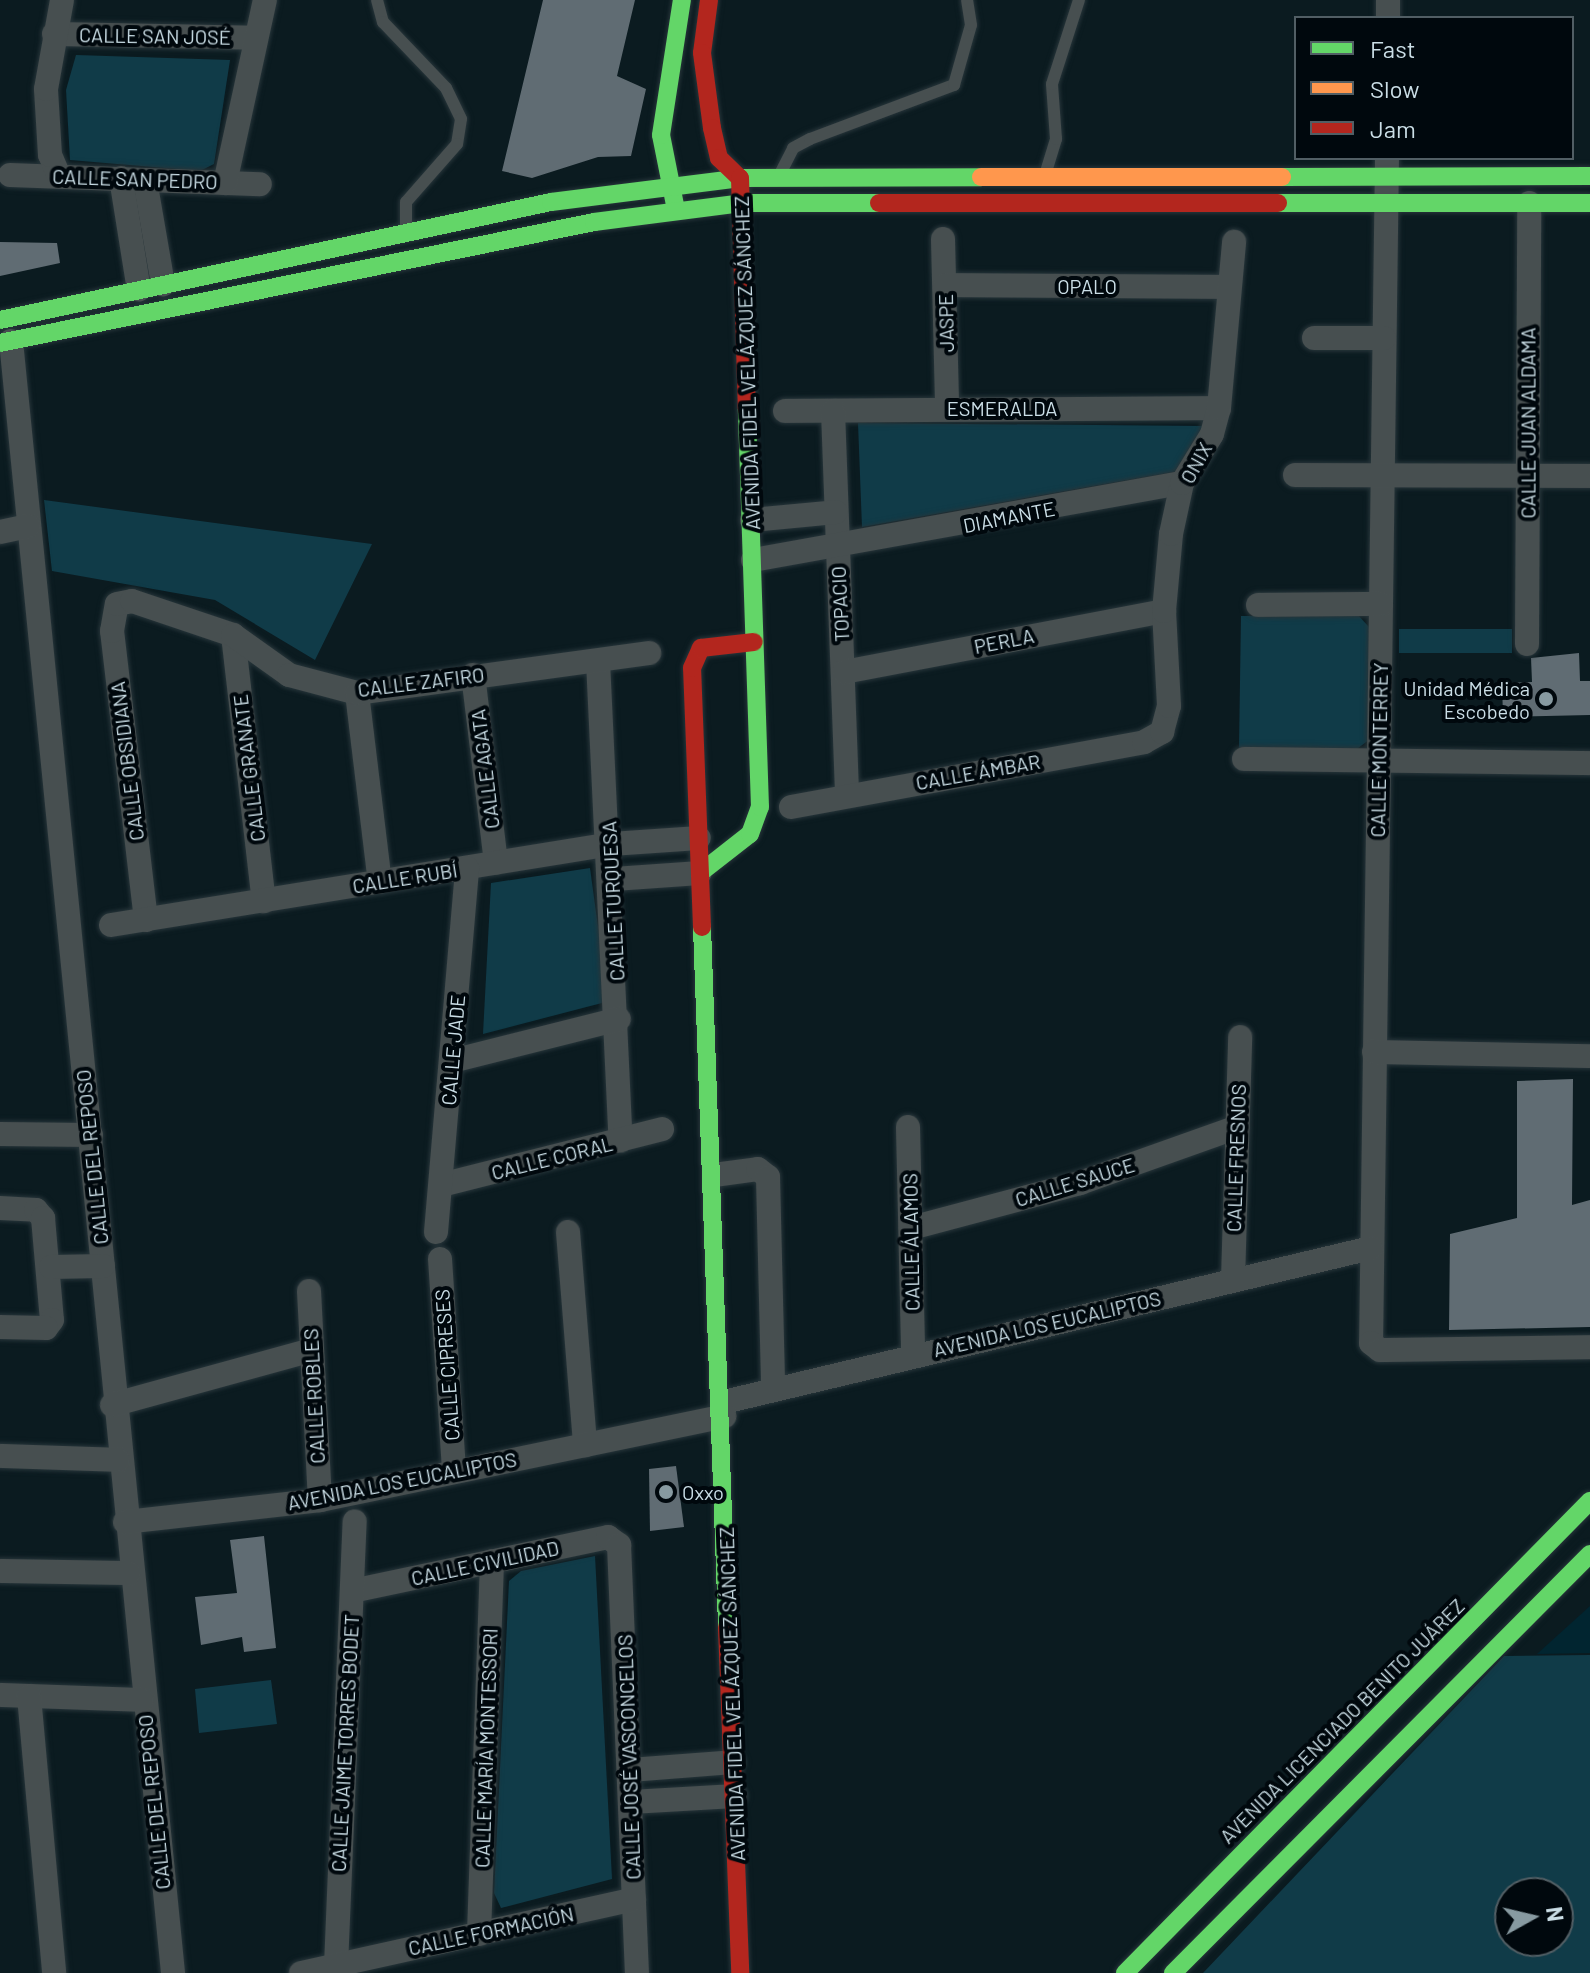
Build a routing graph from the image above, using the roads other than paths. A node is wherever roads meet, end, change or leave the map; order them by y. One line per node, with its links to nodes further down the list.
1 (62, 0): 8 (street)
2 (265, 0): 9 (street)
3 (377, 0): 30 (lane)
4 (682, 0): 10 (street)
5 (709, 0): 11 (street, AVENIDA FIDEL VELÁZQUEZ SÁNCHEZ)
6 (967, 0): 17 (lane)
7 (1079, 0): 18 (lane)
8 (54, 34): 9 (street, CALLE SAN JOSÉ); 14 (street)
9 (256, 38): 20 (street)
10 (665, 109): 11 (street); 22 (street)
11 (711, 121): 16 (street, AVENIDA FIDEL VELÁZQUEZ SÁNCHEZ)
12 (1387, 166): 15 (street); 18 (street); 26 (street, CALLE MONTERREY)
13 (10, 175): 14 (street, CALLE SAN PEDRO)
14 (59, 176): 19 (street, CALLE SAN PEDRO)
15 (1590, 176)
16 (740, 178): 17 (street); 22 (street); 25 (street, AVENIDA FIDEL VELÁZQUEZ SÁNCHEZ)
17 (777, 178): 18 (street); 24 (lane)
18 (1044, 178): 23 (lane)
19 (133, 179): 20 (street, CALLE SAN PEDRO); 33 (street); 36 (street)
20 (225, 183): 21 (street, CALLE SAN PEDRO)
21 (260, 184)
22 (668, 185): 29 (street); 30 (street)
23 (1039, 201): 24 (street); 26 (street)
24 (776, 202): 25 (street)
25 (742, 203): 29 (street); 50 (street, AVENIDA FIDEL VELÁZQUEZ SÁNCHEZ)
26 (1385, 203): 27 (street); 39 (street, CALLE MONTERREY)
27 (1529, 203): 28 (street); 46 (street, CALLE JUAN ALDAMA)
28 (1590, 203)
29 (677, 210): 37 (street)
30 (406, 232): 33 (street)
31 (943, 239): 34 (street, JASPE)
32 (1234, 242): 35 (street, ONIX)
33 (163, 284): 36 (street)
34 (945, 285): 35 (street, OPALO); 40 (street, JASPE)
35 (1228, 287): 41 (street, ONIX)
36 (139, 290): 37 (street)
37 (5, 331): 51 (street, CALLE DEL REPOSO)
38 (1314, 338): 39 (street)
39 (1384, 338): 45 (street, CALLE MONTERREY)
40 (947, 407): 41 (street, ESMERALDA); 43 (street, ESMERALDA)
41 (1219, 408): 48 (street, ONIX)
42 (785, 411): 43 (street, ESMERALDA)
43 (833, 411): 49 (street, TOPACIO)
44 (1295, 475): 45 (street)
45 (1382, 475): 46 (street); 56 (street, CALLE MONTERREY)
46 (1528, 476): 47 (street); 61 (street, CALLE JUAN ALDAMA)
47 (1590, 476)
48 (1182, 483): 53 (street, DIAMANTE); 58 (street, ONIX)
49 (836, 512): 50 (street); 53 (street, TOPACIO)
50 (752, 520): 54 (street, AVENIDA FIDEL VELÁZQUEZ SÁNCHEZ)
51 (28, 526): 52 (street); 92 (street, CALLE DEL REPOSO)
52 (0, 532)
53 (837, 551): 54 (street, DIAMANTE); 64 (street, TOPACIO)
54 (753, 560): 60 (street, AVENIDA FIDEL VELÁZQUEZ SÁNCHEZ)
55 (117, 604): 59 (street, CALLE ZAFIRO); 81 (street, CALLE OBSIDIANA)
56 (1381, 604): 57 (street); 69 (street, CALLE MONTERREY)
57 (1258, 605)
58 (1164, 611): 64 (street, PERLA); 67 (street, ONIX)
59 (233, 635): 66 (street, CALLE ZAFIRO); 80 (street, CALLE GRANATE)
60 (754, 642): 73 (street, AVENIDA FIDEL VELÁZQUEZ SÁNCHEZ); 77 (street, AVENIDA FIDEL VELÁZQUEZ SÁNCHEZ)
61 (1527, 644)
62 (649, 653): 63 (street, CALLE ZAFIRO)
63 (598, 661): 65 (street, CALLE ZAFIRO); 74 (street, CALLE TURQUESA)
64 (844, 672): 71 (street, TOPACIO)
65 (473, 675): 66 (street, CALLE ZAFIRO); 75 (street, CALLE AGATA)
66 (357, 693): 79 (street)
67 (1162, 732): 71 (street, CALLE ÁMBAR)
68 (1244, 759): 69 (street)
69 (1380, 761): 70 (street); 85 (street, CALLE MONTERREY)
70 (1590, 763)
71 (847, 796): 72 (street, CALLE ÁMBAR)
72 (791, 807)
73 (699, 838): 74 (street, CALLE RUBÍ); 77 (street, AVENIDA FIDEL VELÁZQUEZ SÁNCHEZ)
74 (611, 844): 75 (street, CALLE RUBÍ); 78 (street, CALLE TURQUESA)
75 (496, 863): 76 (street, CALLE RUBÍ)
76 (467, 868): 79 (street, CALLE RUBÍ); 87 (street, CALLE JADE)
77 (700, 873): 78 (street); 94 (street, AVENIDA FIDEL VELÁZQUEZ SÁNCHEZ)
78 (614, 879): 83 (street, CALLE TURQUESA)
79 (380, 882): 80 (street, CALLE RUBÍ)
80 (264, 901): 81 (street, CALLE RUBÍ)
81 (146, 920): 82 (street, CALLE RUBÍ)
82 (111, 925)
83 (619, 1019): 87 (street); 93 (street, CALLE TURQUESA)
84 (1240, 1037): 89 (street, CALLE FRESNOS)
85 (1374, 1052): 86 (street); 100 (street, CALLE MONTERREY)
86 (1590, 1056)
87 (452, 1061): 95 (street, CALLE JADE)
88 (908, 1127): 97 (street, CALLE ÁLAMOS)
89 (1237, 1127): 97 (street, CALLE SAUCE); 104 (street, CALLE FRESNOS)
90 (662, 1129): 93 (street, CALLE CORAL)
91 (0, 1134): 92 (street)
92 (91, 1135): 102 (street, CALLE DEL REPOSO)
93 (621, 1140): 95 (street, CALLE CORAL)
94 (714, 1175): 110 (street); 112 (street, AVENIDA FIDEL VELÁZQUEZ SÁNCHEZ)
95 (441, 1185): 98 (street, CALLE JADE)
96 (0, 1208): 103 (street)
97 (911, 1228): 109 (street, CALLE ÁLAMOS)
98 (436, 1232)
99 (568, 1232): 113 (street)
100 (1371, 1248): 104 (street, AVENIDA LOS EUCALIPTOS); 107 (street, CALLE MONTERREY)
101 (440, 1259): 116 (street, CALLE CIPRESES)
102 (103, 1266): 103 (street); 111 (street, CALLE DEL REPOSO)
103 (51, 1267): 106 (street)
104 (1233, 1280): 109 (street, AVENIDA LOS EUCALIPTOS)
105 (309, 1291): 108 (street, CALLE ROBLES)
106 (0, 1327)
107 (1590, 1347)
108 (312, 1350): 111 (street); 117 (street, CALLE ROBLES)
109 (913, 1356): 110 (street, AVENIDA LOS EUCALIPTOS)
110 (773, 1389): 112 (street, AVENIDA LOS EUCALIPTOS)
111 (112, 1405): 115 (street, CALLE DEL REPOSO)
112 (724, 1409): 113 (street, AVENIDA LOS EUCALIPTOS); 130 (street, AVENIDA FIDEL VELÁZQUEZ SÁNCHEZ)
113 (585, 1445): 116 (street, AVENIDA LOS EUCALIPTOS)
114 (0, 1456): 115 (street)
115 (118, 1460): 120 (street, CALLE DEL REPOSO)
116 (454, 1472): 117 (street, AVENIDA LOS EUCALIPTOS)
117 (320, 1500): 120 (street, AVENIDA LOS EUCALIPTOS)
118 (1590, 1501): 142 (street, AVENIDA LICENCIADO BENITO JUÁREZ)
119 (355, 1521): 126 (street, CALLE JAIME TORRES BODET)
120 (125, 1522): 125 (street, CALLE DEL REPOSO)
121 (616, 1542): 123 (street, CALLE CIVILIDAD); 131 (street, CALLE JOSÉ VASCONCELOS)
122 (1590, 1554): 143 (street)
123 (492, 1561): 126 (street, CALLE CIVILIDAD); 135 (street, CALLE MARÍA MONTESSORI)
124 (0, 1571): 125 (street)
125 (129, 1573): 129 (street, CALLE DEL REPOSO)
126 (352, 1591): 136 (street, CALLE JAIME TORRES BODET)
127 (0, 1695): 128 (street)
128 (29, 1696): 129 (street); 137 (street)
129 (142, 1700): 138 (street, CALLE DEL REPOSO)
130 (733, 1762): 131 (street); 132 (street, AVENIDA FIDEL VELÁZQUEZ SÁNCHEZ)
131 (630, 1770): 133 (street, CALLE JOSÉ VASCONCELOS)
132 (735, 1796): 133 (street); 141 (street, AVENIDA FIDEL VELÁZQUEZ SÁNCHEZ)
133 (631, 1802): 134 (street, CALLE JOSÉ VASCONCELOS)
134 (634, 1899): 135 (street, CALLE FORMACIÓN); 140 (street, CALLE JOSÉ VASCONCELOS)
135 (479, 1934): 136 (street, CALLE FORMACIÓN)
136 (336, 1966): 139 (street, CALLE FORMACIÓN)
137 (54, 1973)
138 (173, 1973)
139 (301, 1973)
140 (637, 1973)
141 (740, 1973)
142 (1125, 1973)
143 (1173, 1973)

